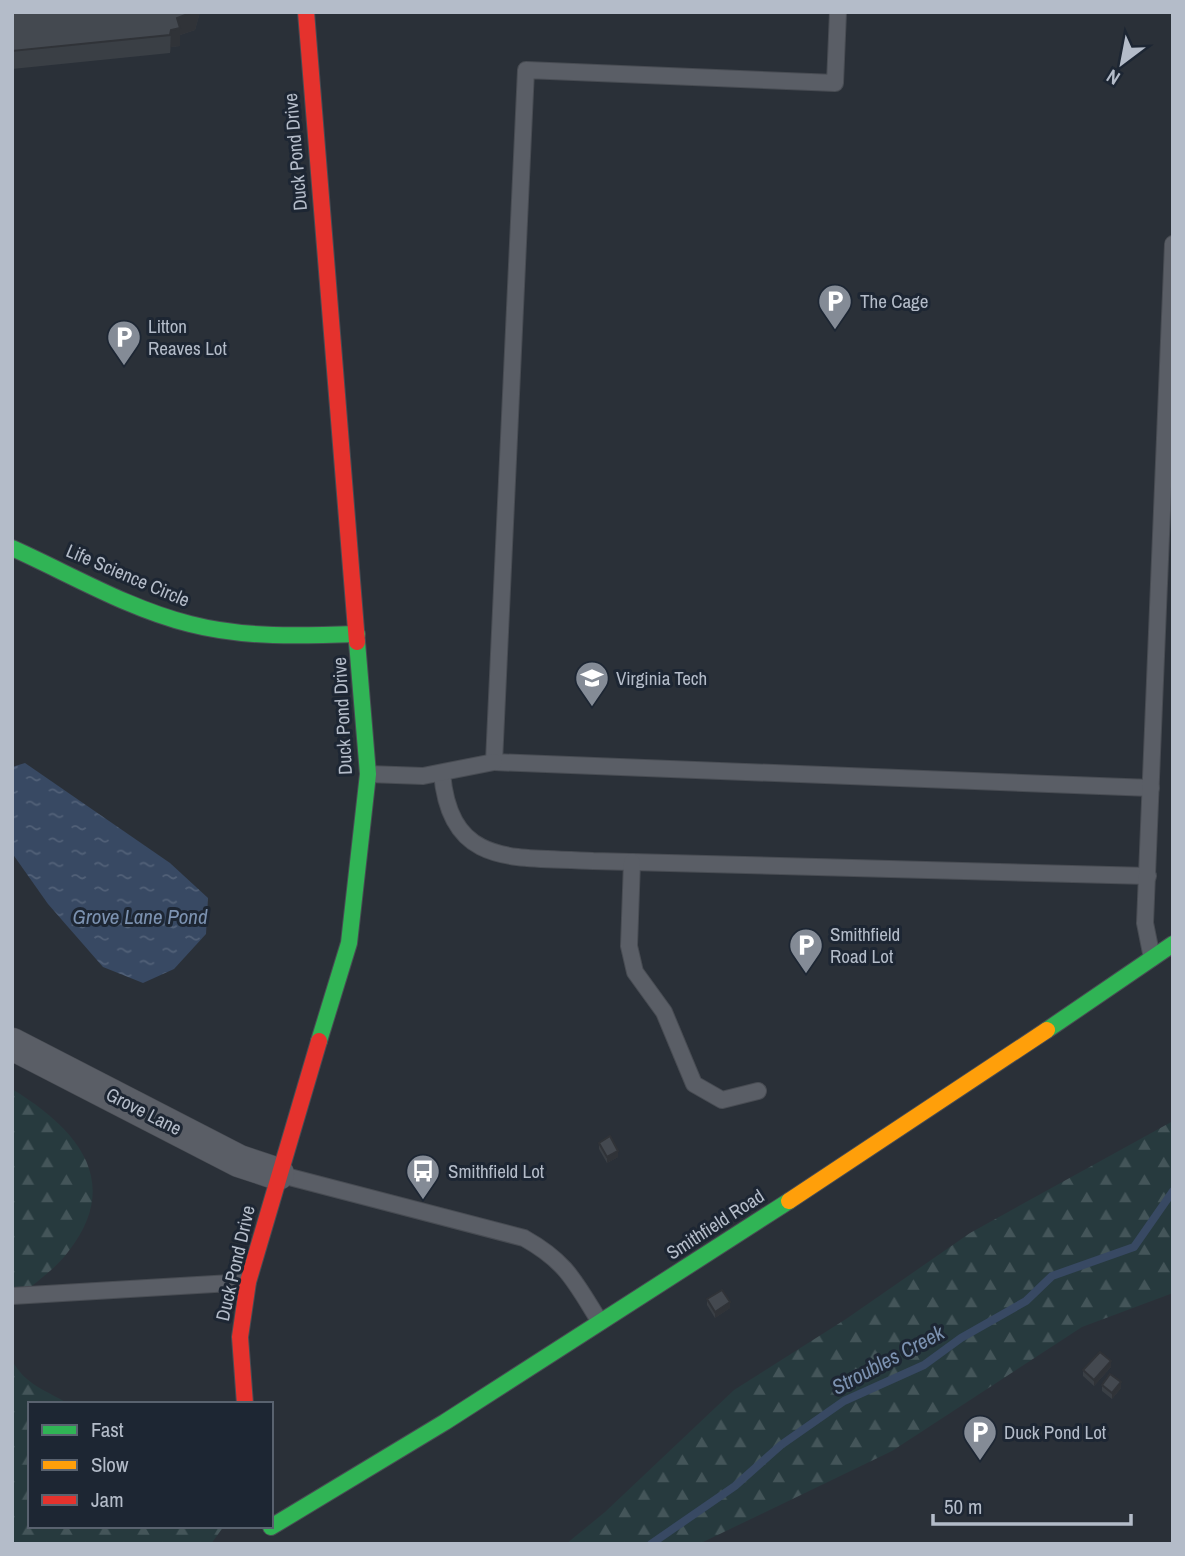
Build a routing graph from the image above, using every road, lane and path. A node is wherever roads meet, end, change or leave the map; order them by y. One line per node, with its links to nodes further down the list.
1 (306, 12): 5 (street, Duck Pond Drive)
2 (838, 12): 6 (lane)
3 (1173, 244): 9 (lane)
4 (12, 548): 5 (street, Life Science Circle)
5 (357, 634): 8 (street, Duck Pond Drive)
6 (494, 762): 7 (lane); 9 (lane)
7 (442, 773): 8 (lane); 10 (lane)
8 (368, 775): 16 (street, Duck Pond Drive)
9 (1152, 788): 11 (lane)
10 (632, 862): 11 (lane); 15 (lane)
11 (1148, 876): 13 (lane)
12 (1173, 944): 13 (street, Smithfield Road)
13 (1152, 958): 19 (street, Smithfield Road)
14 (12, 1044): 16 (street, Grove Lane)
15 (758, 1091)
16 (278, 1174): 17 (street, Duck Pond Drive); 19 (lane)
17 (248, 1282): 18 (lane); 20 (street, Duck Pond Drive)
18 (12, 1296)
19 (600, 1322): 21 (street, Smithfield Road)
20 (245, 1402)
21 (273, 1525)

